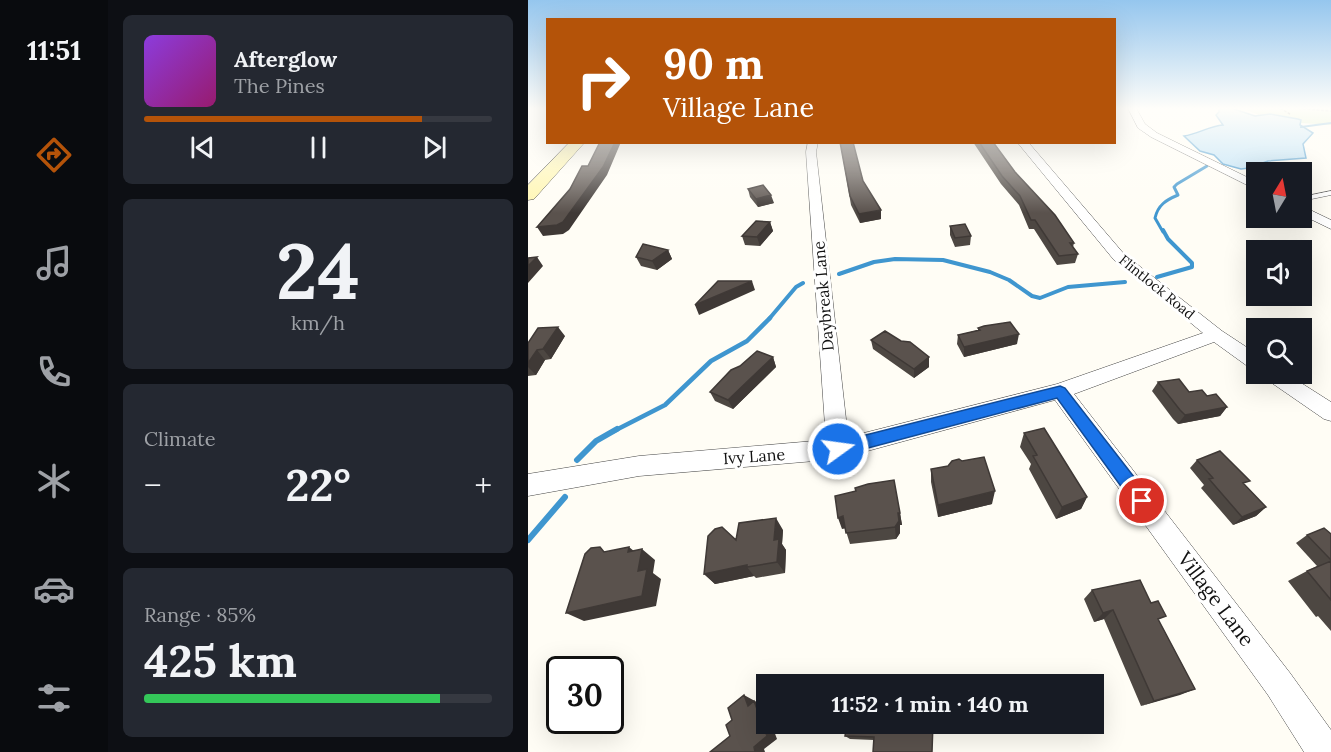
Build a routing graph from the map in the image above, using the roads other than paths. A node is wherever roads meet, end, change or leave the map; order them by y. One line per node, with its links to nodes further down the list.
1 (1170, 143): 5 (street)
2 (576, 144): 7 (street)
3 (813, 144): 16 (street, Daybreak Lane)
4 (1024, 144): 11 (street, Flintlock Road)
5 (1246, 181)
6 (1331, 193): 8 (lane)
7 (528, 195)
8 (1312, 197)
9 (1312, 215): 10 (street)
10 (1331, 225)
11 (1216, 335): 12 (street, Flintlock Road); 14 (street, Ivy Lane)
12 (1246, 355)
13 (1288, 384): 15 (street)
14 (1060, 392): 16 (street, Ivy Lane); 18 (street, Village Lane)
15 (1331, 413)
16 (838, 449): 17 (street, Ivy Lane)
17 (528, 485)
18 (1325, 752)

